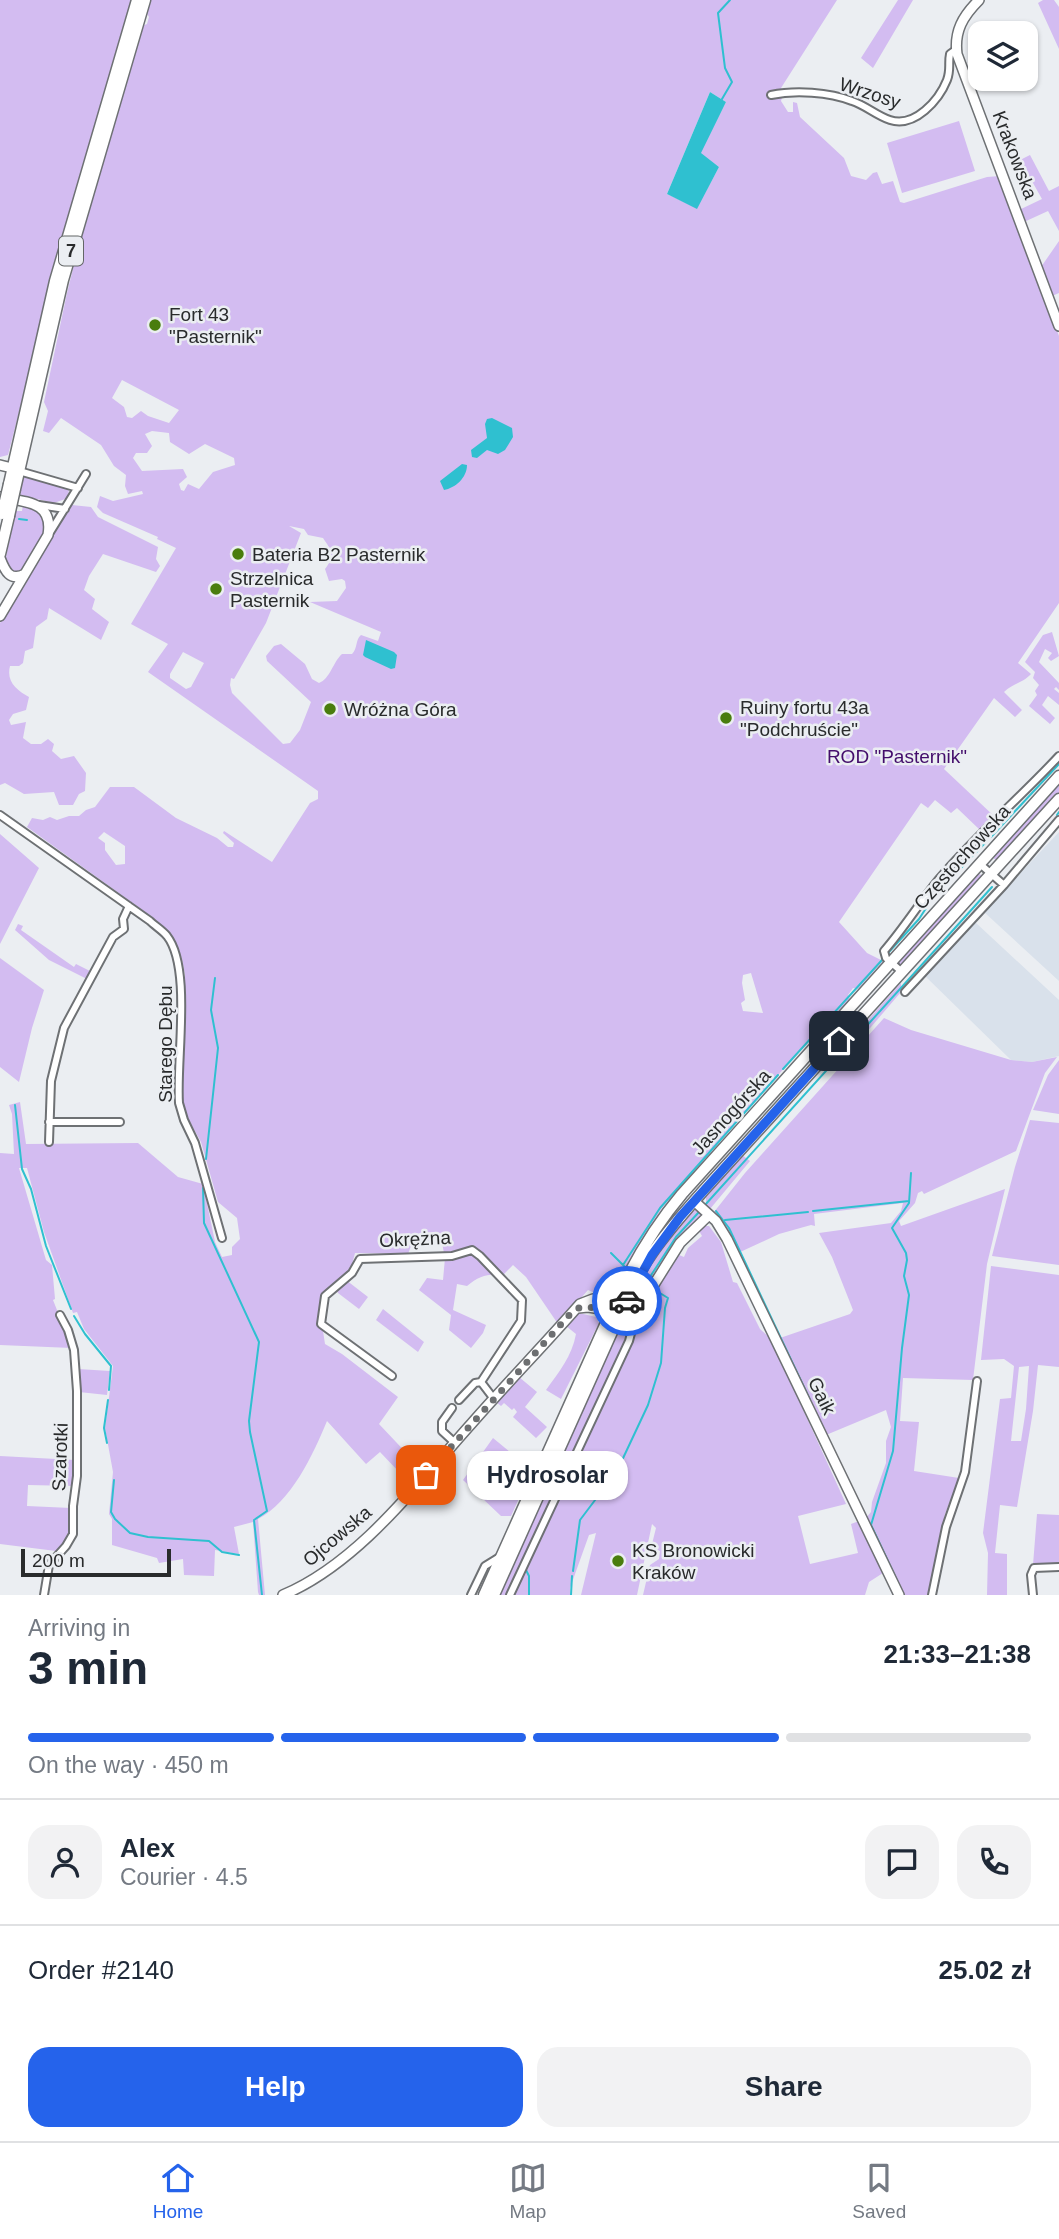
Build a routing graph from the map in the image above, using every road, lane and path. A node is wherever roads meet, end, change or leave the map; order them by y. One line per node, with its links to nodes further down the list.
1 (136, 0): 10 (main road, 7)
2 (145, 0): 10 (main road, 7)
3 (979, 0): 4 (street)
4 (957, 49): 5 (street, Krakowska); 6 (street, Wrzosy)
5 (962, 65): 6 (street); 8 (street, Krakowska)
6 (950, 68): 7 (street, Wrzosy)
7 (771, 95)
8 (1059, 326)
9 (0, 465): 10 (street)
10 (16, 470): 12 (street); 16 (main road, 7, bridge)
11 (86, 474): 12 (street)
12 (78, 488): 15 (street)
13 (0, 497): 14 (street)
14 (38, 505): 15 (street); 17 (street)
15 (65, 509): 17 (street)
16 (4, 518): 18 (main road, 7)
17 (48, 535): 19 (street)
18 (0, 556): 19 (street)
19 (26, 573): 20 (street)
20 (0, 616)
21 (1059, 756): 30 (street)
22 (1059, 776): 26 (main road, Częstochowska)
23 (1059, 799): 27 (main road, Częstochowska)
24 (0, 815): 29 (street, Starego Dębu)
25 (1059, 820): 28 (street)
26 (980, 864): 27 (street); 30 (main road, Częstochowska)
27 (991, 874): 28 (street); 31 (main road, Częstochowska)
28 (1004, 885): 32 (street)
29 (129, 906): 35 (street); 40 (street, Starego Dębu)
30 (891, 962): 31 (street); 33 (main road, Jasnogórska)
31 (902, 972): 34 (main road, Jasnogórska)
32 (905, 992)
33 (785, 1078): 34 (main road); 41 (main road, Jasnogórska)
34 (796, 1088): 38 (main road, Jasnogórska)
35 (49, 1122): 36 (street); 37 (street)
36 (120, 1122)
37 (49, 1142)
38 (694, 1201): 39 (street, Gaik); 41 (main road, Jasnogórska)
39 (709, 1215): 41 (street); 58 (street, Gaik)
40 (222, 1238)
41 (619, 1309): 46 (street, Ojcowska); 50 (main road, Jasnogórska); 56 (main road, Jasnogórska); 57 (street)
42 (60, 1315): 52 (street, Szarotki)
43 (392, 1376): 45 (street, Okrężna)
44 (977, 1381): 59 (street)
45 (481, 1382): 46 (street); 47 (street, Okrężna)
46 (494, 1399): 49 (street, Ojcowska)
47 (459, 1400)
48 (452, 1408): 49 (street)
49 (455, 1443): 53 (street, Ojcowska)
50 (502, 1554): 54 (street); 55 (main road, Jasnogórska)
51 (1059, 1567): 60 (street)
52 (44, 1595)
53 (283, 1595)
54 (471, 1595)
55 (484, 1595)
56 (494, 1595)
57 (510, 1595)
58 (899, 1595)
59 (932, 1595)
60 (1033, 1595)

